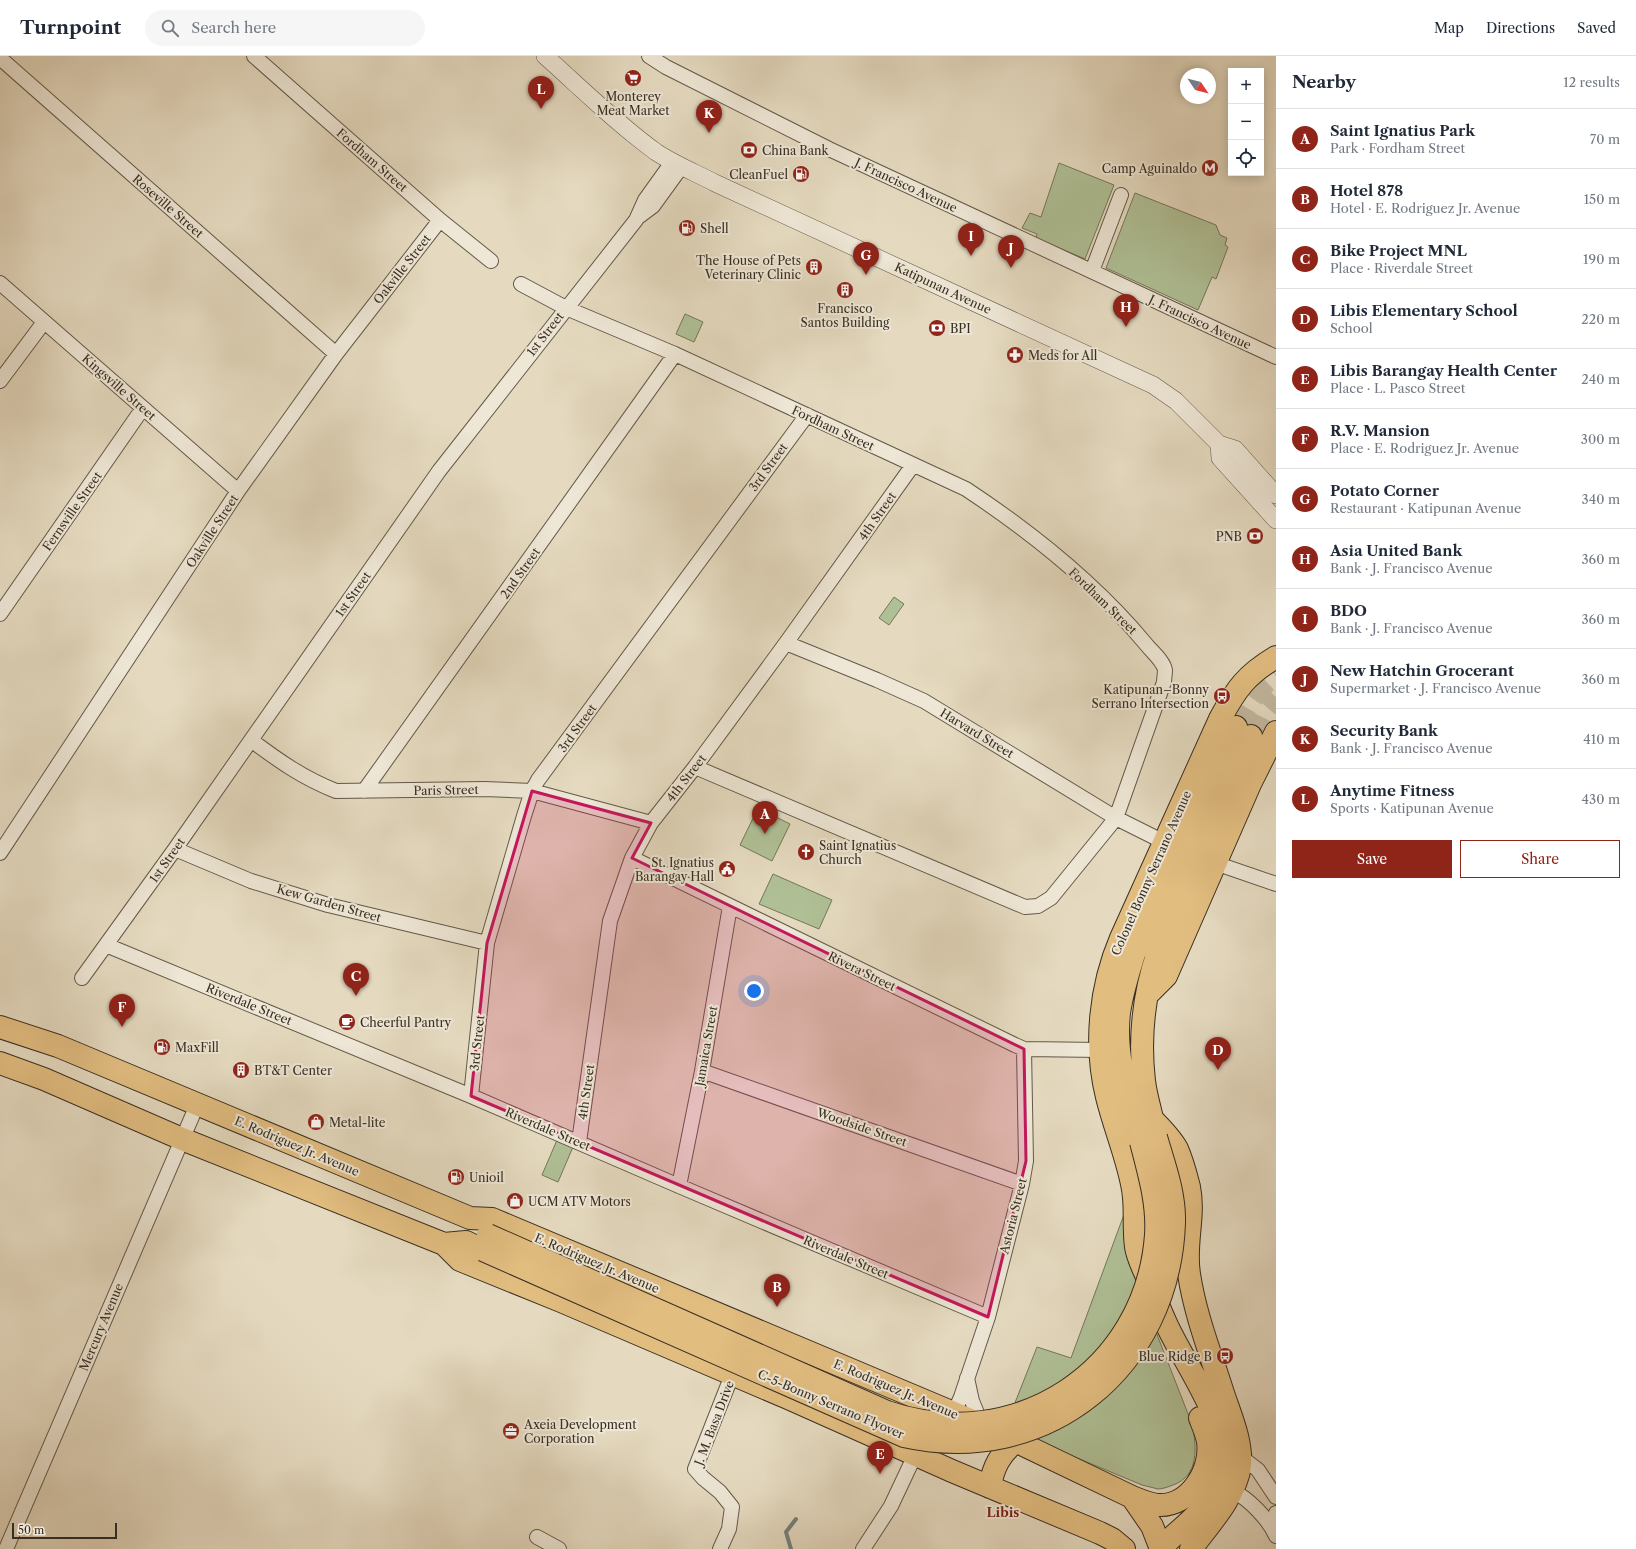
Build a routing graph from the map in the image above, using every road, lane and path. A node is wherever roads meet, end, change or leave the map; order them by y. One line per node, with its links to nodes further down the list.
1 (254, 56): 7 (street, Fordham Street)
2 (545, 56): 5 (street, Katipunan Avenue)
3 (649, 56): 9 (street, J. Francisco Avenue)
4 (0, 58): 14 (street, Roseville Street)
5 (678, 164): 12 (street, 1st Street); 20 (street, Katipunan Avenue)
6 (1121, 195): 9 (street)
7 (440, 220): 8 (street, Fordham Street); 14 (street, Oakville Street)
8 (491, 261)
9 (1092, 271): 16 (street, J. Francisco Avenue)
10 (0, 284): 13 (street, Kingsville Street)
11 (522, 284): 12 (street, Fordham Street)
12 (566, 308): 15 (street, Fordham Street); 29 (street, 1st Street)
13 (44, 322): 17 (street); 18 (street, Kingsville Street)
14 (336, 354): 22 (street, Oakville Street)
15 (675, 354): 19 (street, Fordham Street); 31 (street, 2nd Street)
16 (1276, 357)
17 (0, 381)
18 (143, 408): 22 (street, Kingsville Street); 25 (street, Fernsville Street)
19 (807, 415): 21 (street, Fordham Street); 32 (street, 3rd Street)
20 (1219, 444): 23 (street, Katipunan Avenue); 24 (street, Katipunan Avenue)
21 (913, 465): 26 (street, 4th Street); 33 (street, Fordham Street)
22 (238, 491): 37 (street, Oakville Street)
23 (1276, 495)
24 (1276, 520)
25 (0, 614)
26 (786, 644): 30 (street, 4th Street); 33 (street, Harvard Street)
27 (1276, 657): 48 (main road, Colonel Bonny Serrano Avenue)
28 (1276, 732): 39 (main road)
29 (251, 740): 31 (street, Paris Street); 36 (street, 1st Street)
30 (695, 767): 33 (street, Fordham Street); 34 (street, 4th Street)
31 (364, 791): 32 (street, Paris Street)
32 (532, 791): 34 (street, Paris Street); 42 (street, 3rd Street)
33 (1116, 818): 35 (street, Harvard Street)
34 (651, 823): 38 (street, 4th Street)
35 (1160, 840)
36 (175, 849): 42 (street, Kew Garden Street); 43 (street, 1st Street)
37 (0, 853)
38 (632, 858): 41 (street, Rivera Street); 55 (street, 4th Street)
39 (1215, 863): 40 (street); 45 (main road)
40 (1276, 884)
41 (730, 906): 47 (street, Rivera Street); 50 (street, Jamaica Street)
42 (487, 943): 51 (street, 3rd Street)
43 (106, 945): 44 (street, 1st Street); 51 (street, Riverdale Street)
44 (82, 978)
45 (1147, 995): 53 (main road, Colonel Bonny Serrano Avenue); 53 (main road, Colonel Bonny Serrano Avenue)
46 (0, 1027): 52 (main road, E. Rodriguez Jr. Avenue)
47 (1024, 1049): 48 (street, Rivera Street); 56 (street, Astoria Street)
48 (1101, 1050): 62 (main road, Colonel Bonny Serrano Avenue)
49 (0, 1064): 54 (main road)
50 (702, 1071): 56 (street, Woodside Street); 57 (street, Jamaica Street)
51 (471, 1096): 55 (street, Riverdale Street)
52 (197, 1105): 54 (street, Mercury Avenue); 58 (main road, E. Rodriguez Jr. Avenue)
53 (1150, 1133): 59 (main road, C-5-Bonny Serrano Flyover, bridge); 71 (main road, Colonel Bonny Serrano Avenue)
54 (182, 1139): 60 (main road); 79 (street, Mercury Avenue)
55 (579, 1142): 57 (street, Riverdale Street)
56 (1022, 1184): 61 (street, Astoria Street)
57 (679, 1186): 61 (street, Riverdale Street)
58 (470, 1218): 59 (main road, C-5-Bonny Serrano Flyover); 63 (main road, E. Rodriguez Jr. Avenue)
59 (486, 1242): 60 (main road, C-5-Bonny Serrano Flyover)
60 (444, 1244): 64 (main road)
61 (988, 1317): 65 (street, Astoria Street)
62 (1165, 1322): 74 (main road); 84 (main road, Colonel Bonny Serrano Avenue)
63 (806, 1350): 66 (main road); 67 (main road, E. Rodriguez Jr. Avenue)
64 (732, 1375): 66 (main road); 81 (street, J. M. Basa Drive)
65 (967, 1378): 67 (street, Astoria Street); 68 (street)
66 (788, 1398): 70 (main road)
67 (952, 1413): 68 (main road, E. Rodriguez Jr. Avenue)
68 (982, 1425): 69 (main road, E. Rodriguez Jr. Avenue)
69 (1016, 1441): 72 (main road); 74 (main road, E. Rodriguez Jr. Avenue)
70 (915, 1455): 72 (main road); 82 (street)
71 (1240, 1456): 73 (main road, Colonel Bonny Serrano Avenue); 75 (street)
72 (990, 1487): 83 (main road)
73 (1232, 1491): 77 (street); 85 (main road, Colonel Bonny Serrano Avenue)
74 (1132, 1497): 84 (main road, E. Rodriguez Jr. Avenue)
75 (1276, 1497)
76 (1276, 1512): 77 (street)
77 (1274, 1531)
78 (537, 1537): 80 (street)
79 (6, 1549)
80 (558, 1549)
81 (720, 1549)
82 (863, 1549)
83 (1124, 1549)
84 (1160, 1549)
85 (1191, 1549)

